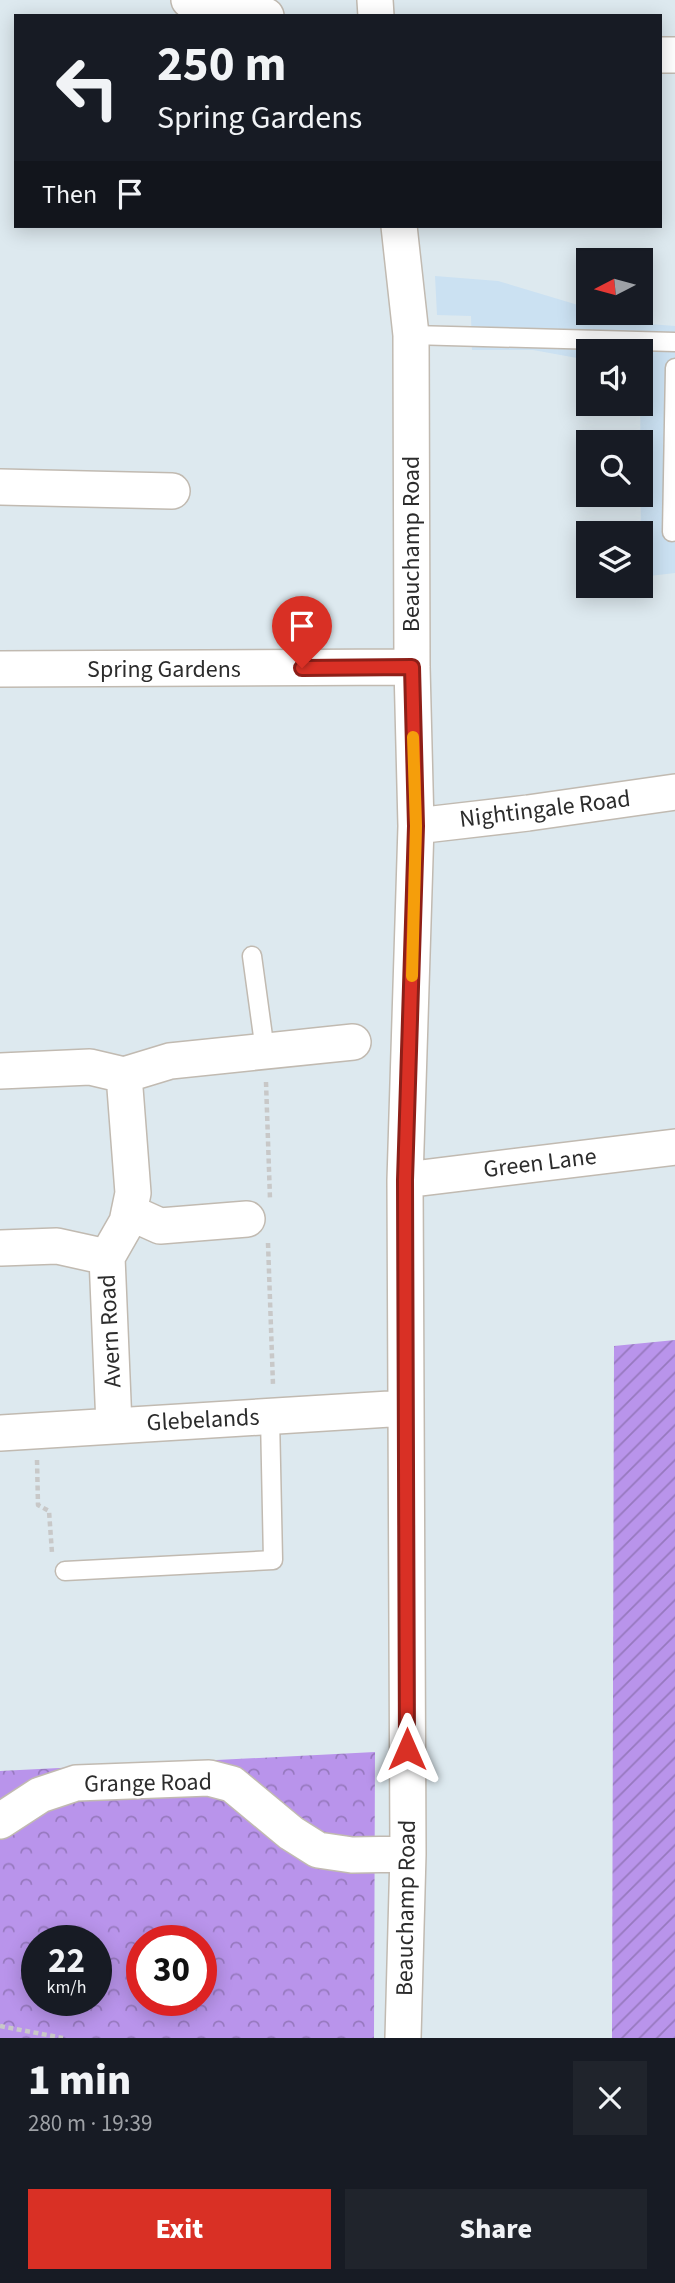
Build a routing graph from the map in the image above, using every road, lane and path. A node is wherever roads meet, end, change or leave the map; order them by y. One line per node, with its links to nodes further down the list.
1 (189, 0): 2 (street)
2 (256, 14)
3 (398, 228): 4 (street, Beauchamp Road)
4 (411, 335): 5 (lane); 10 (street, Beauchamp Road)
5 (675, 342)
6 (675, 368): 9 (lane)
7 (0, 487): 8 (street)
8 (172, 491)
9 (672, 533)
10 (412, 667): 11 (street, Spring Gardens); 13 (street, Beauchamp Road)
11 (0, 670)
12 (675, 792): 13 (street, Nightingale Road)
13 (416, 826): 20 (street, Beauchamp Road)
14 (252, 956): 16 (lane)
15 (352, 1042): 16 (street)
16 (265, 1051): 18 (street)
17 (0, 1071): 18 (street)
18 (124, 1074): 21 (street, Avern Road)
19 (675, 1147): 20 (street, Green Lane)
20 (405, 1180): 25 (street, Beauchamp Road)
21 (129, 1212): 22 (street); 24 (street, Avern Road)
22 (247, 1219)
23 (1, 1248): 24 (street)
24 (107, 1257): 27 (street, Avern Road)
25 (406, 1408): 26 (street, Glebelands); 32 (street, Beauchamp Road)
26 (270, 1417): 27 (street, Glebelands); 30 (lane)
27 (114, 1425): 28 (street, Glebelands)
28 (36, 1431): 29 (street, Glebelands); 30 (path)
29 (0, 1433)
30 (65, 1571)
31 (0, 1821): 32 (street, Grange Road)
32 (408, 1854): 35 (street, Beauchamp Road)
33 (0, 2026): 34 (path)
34 (63, 2038)
35 (403, 2038)

